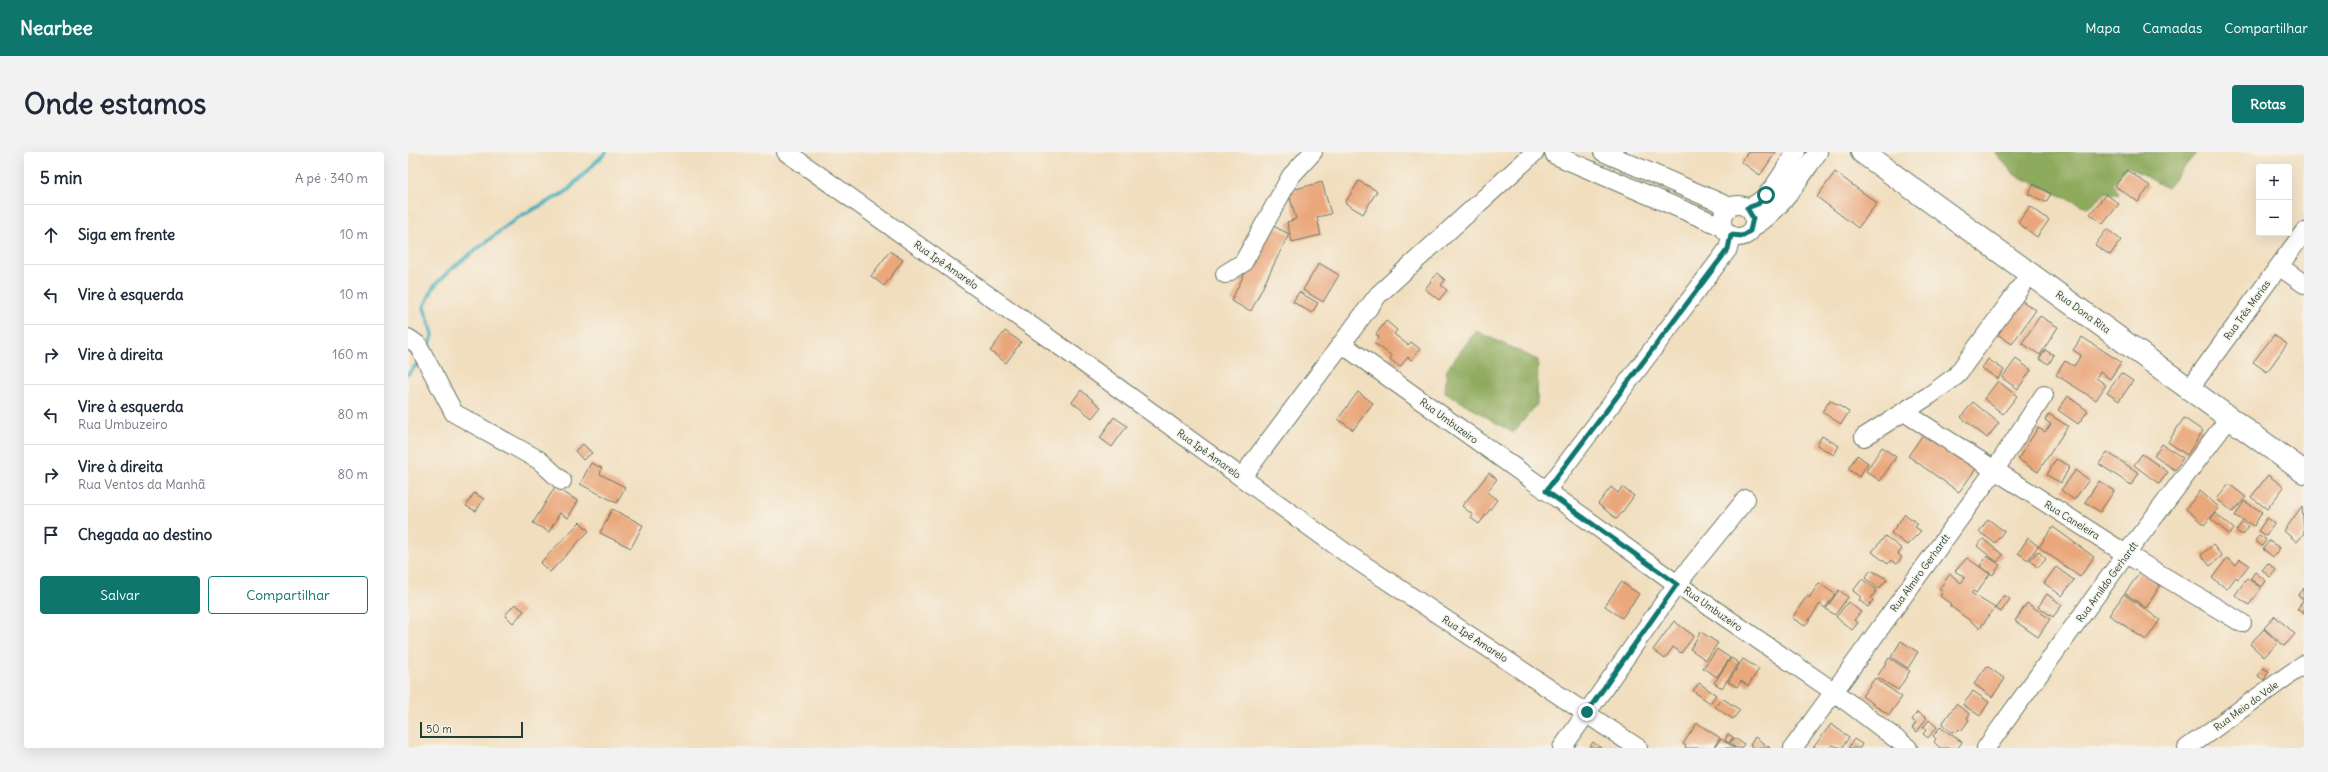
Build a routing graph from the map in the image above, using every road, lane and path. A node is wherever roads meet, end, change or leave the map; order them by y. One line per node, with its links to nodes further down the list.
1 (786, 152): 28 (street, Rua Ipê Amarelo)
2 (1313, 152): 16 (street)
3 (1535, 152): 20 (street)
4 (1554, 152): 10 (street)
5 (1602, 152): 9 (street)
6 (1796, 152): 11 (street)
7 (1818, 152): 12 (street)
8 (1862, 152): 17 (main road, Rua Dona Rita)
9 (1621, 159): 10 (street); 11 (street)
10 (1611, 178): 13 (street)
11 (1738, 208): 12 (street); 13 (street)
12 (1752, 227): 13 (street)
13 (1727, 231): 30 (street)
14 (2304, 232): 15 (street, Rua Três Marias)
15 (2279, 266): 18 (street); 21 (street, Rua Três Marias)
16 (1224, 274)
17 (2030, 274): 21 (main road, Rua Dona Rita); 23 (street)
18 (2304, 284)
19 (408, 338): 29 (street)
20 (1342, 344): 28 (street); 30 (street, Rua Umbuzeiro)
21 (2190, 388): 24 (main road, Rua Dona Rita)
22 (2044, 395): 26 (street, Rua Almiro Gerhardt)
23 (1904, 412): 25 (street); 26 (street, Rua Caneleira)
24 (2230, 417): 27 (main road, Rua Dona Rita); 32 (street, Rua Arnildo Gerhardt)
25 (1864, 437)
26 (1994, 471): 32 (street, Rua Caneleira); 36 (street, Rua Almiro Gerhardt)
27 (2304, 472)
28 (1242, 477): 37 (street, Rua Ipê Amarelo)
29 (562, 481)
30 (1546, 491): 33 (street, Rua Umbuzeiro)
31 (1746, 499): 33 (street)
32 (2126, 554): 34 (street, Rua Caneleira); 42 (street, Rua Arnildo Gerhardt)
33 (1677, 584): 36 (street, Rua Umbuzeiro); 37 (street)
34 (2242, 623)
35 (2304, 664): 43 (street, Rua Meio do Vale)
36 (1833, 691): 40 (street, Rua Almiro Gerhardt); 41 (street, Rua Umbuzeiro)
37 (1587, 712): 38 (street); 39 (street, Rua Ipê Amarelo)
38 (1562, 748)
39 (1638, 748)
40 (1793, 748)
41 (1908, 748)
42 (1986, 748)
43 (2187, 748)

